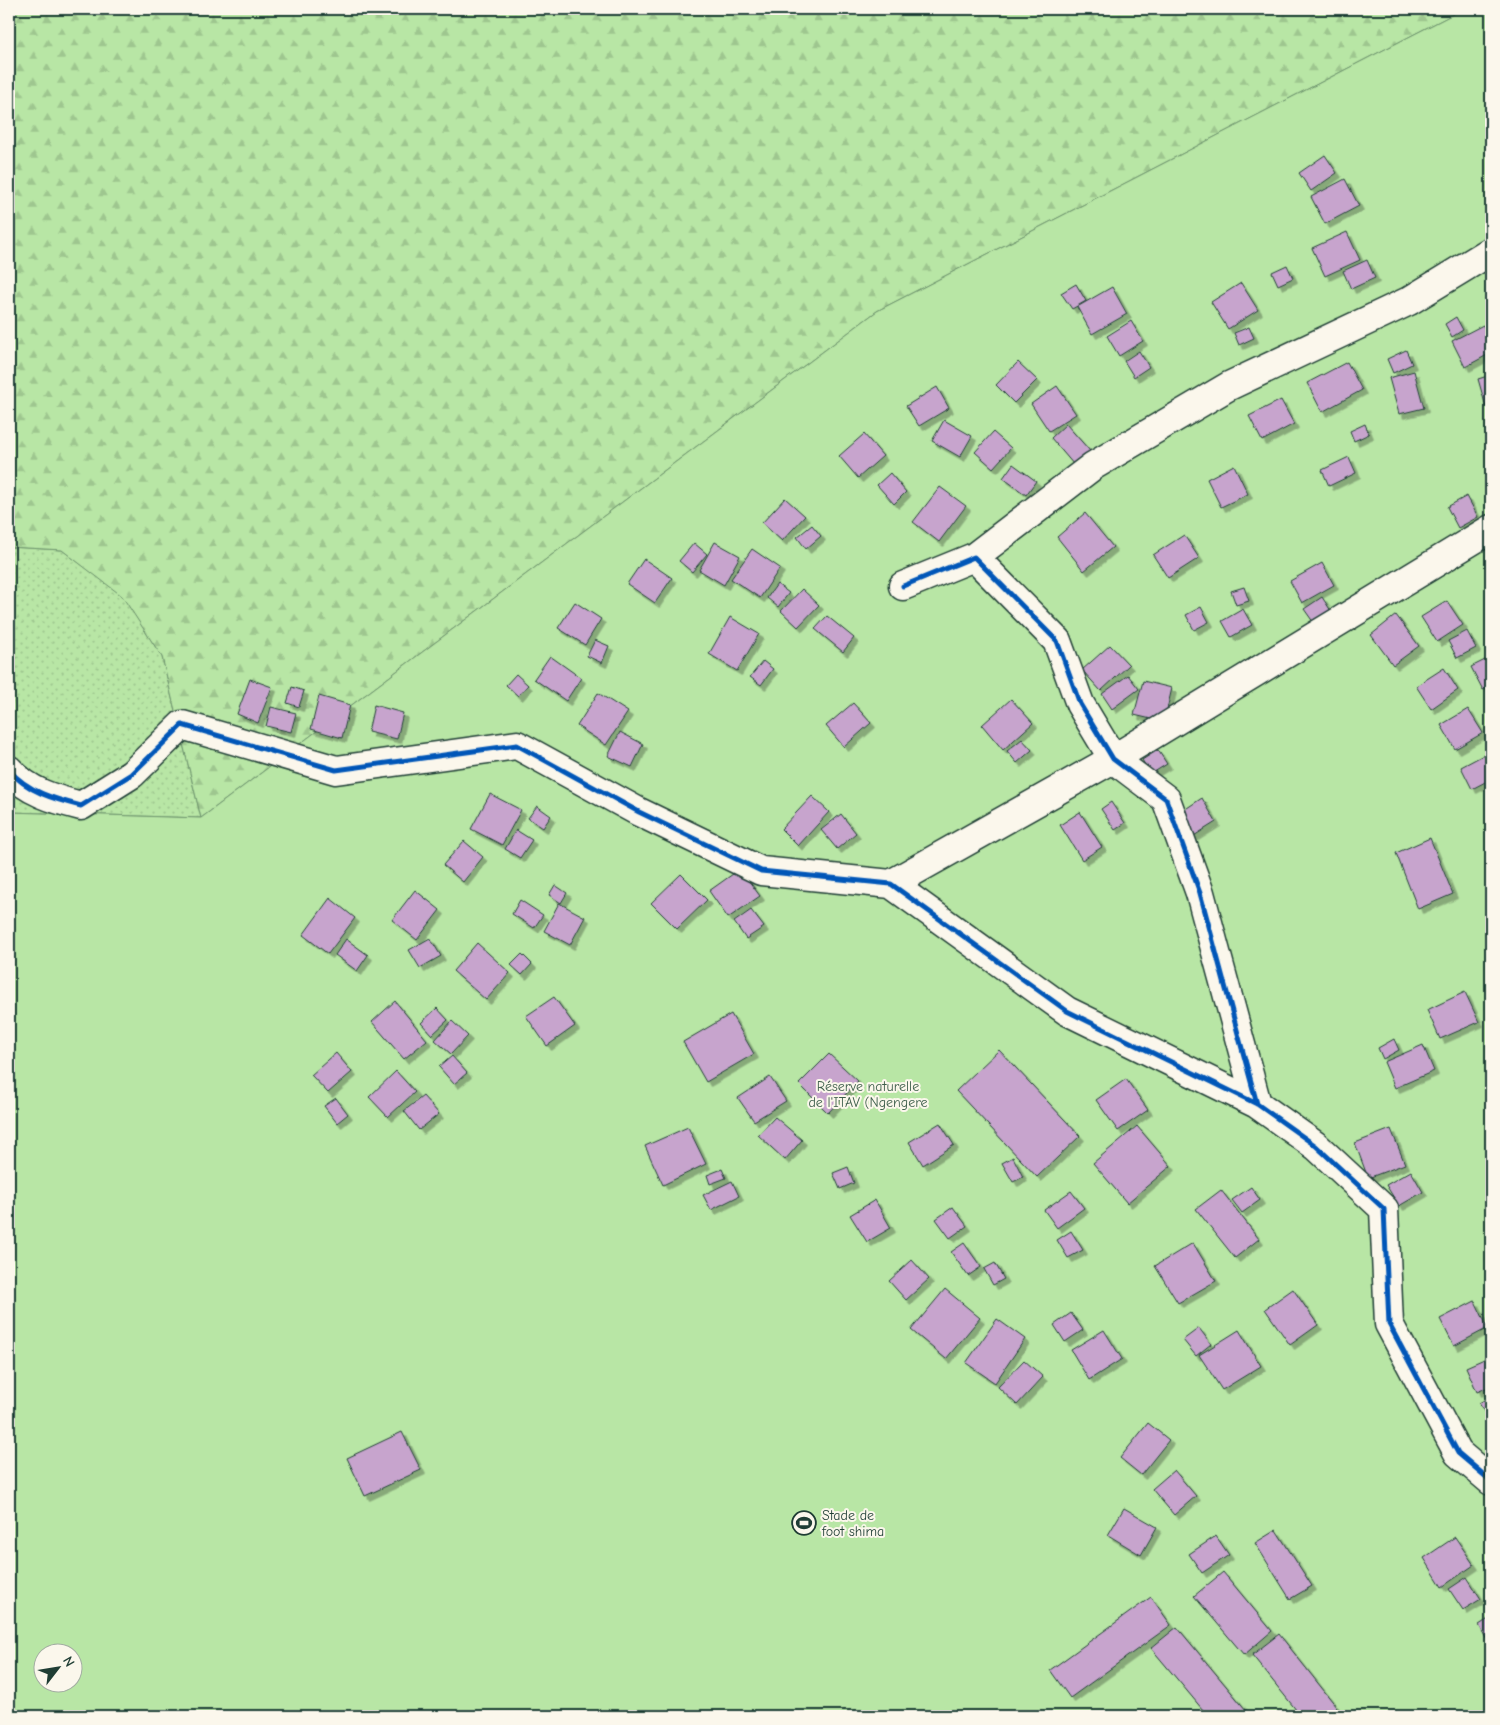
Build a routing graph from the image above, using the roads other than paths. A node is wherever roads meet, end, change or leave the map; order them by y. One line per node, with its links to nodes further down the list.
1 (1491, 251): 3 (street)
2 (1491, 529): 5 (street)
3 (974, 557): 4 (street); 5 (street)
4 (903, 586)
5 (1113, 759): 7 (street); 8 (street)
6 (9, 770): 7 (street)
7 (891, 884): 8 (street)
8 (1257, 1104): 9 (street)
9 (1491, 1482)

